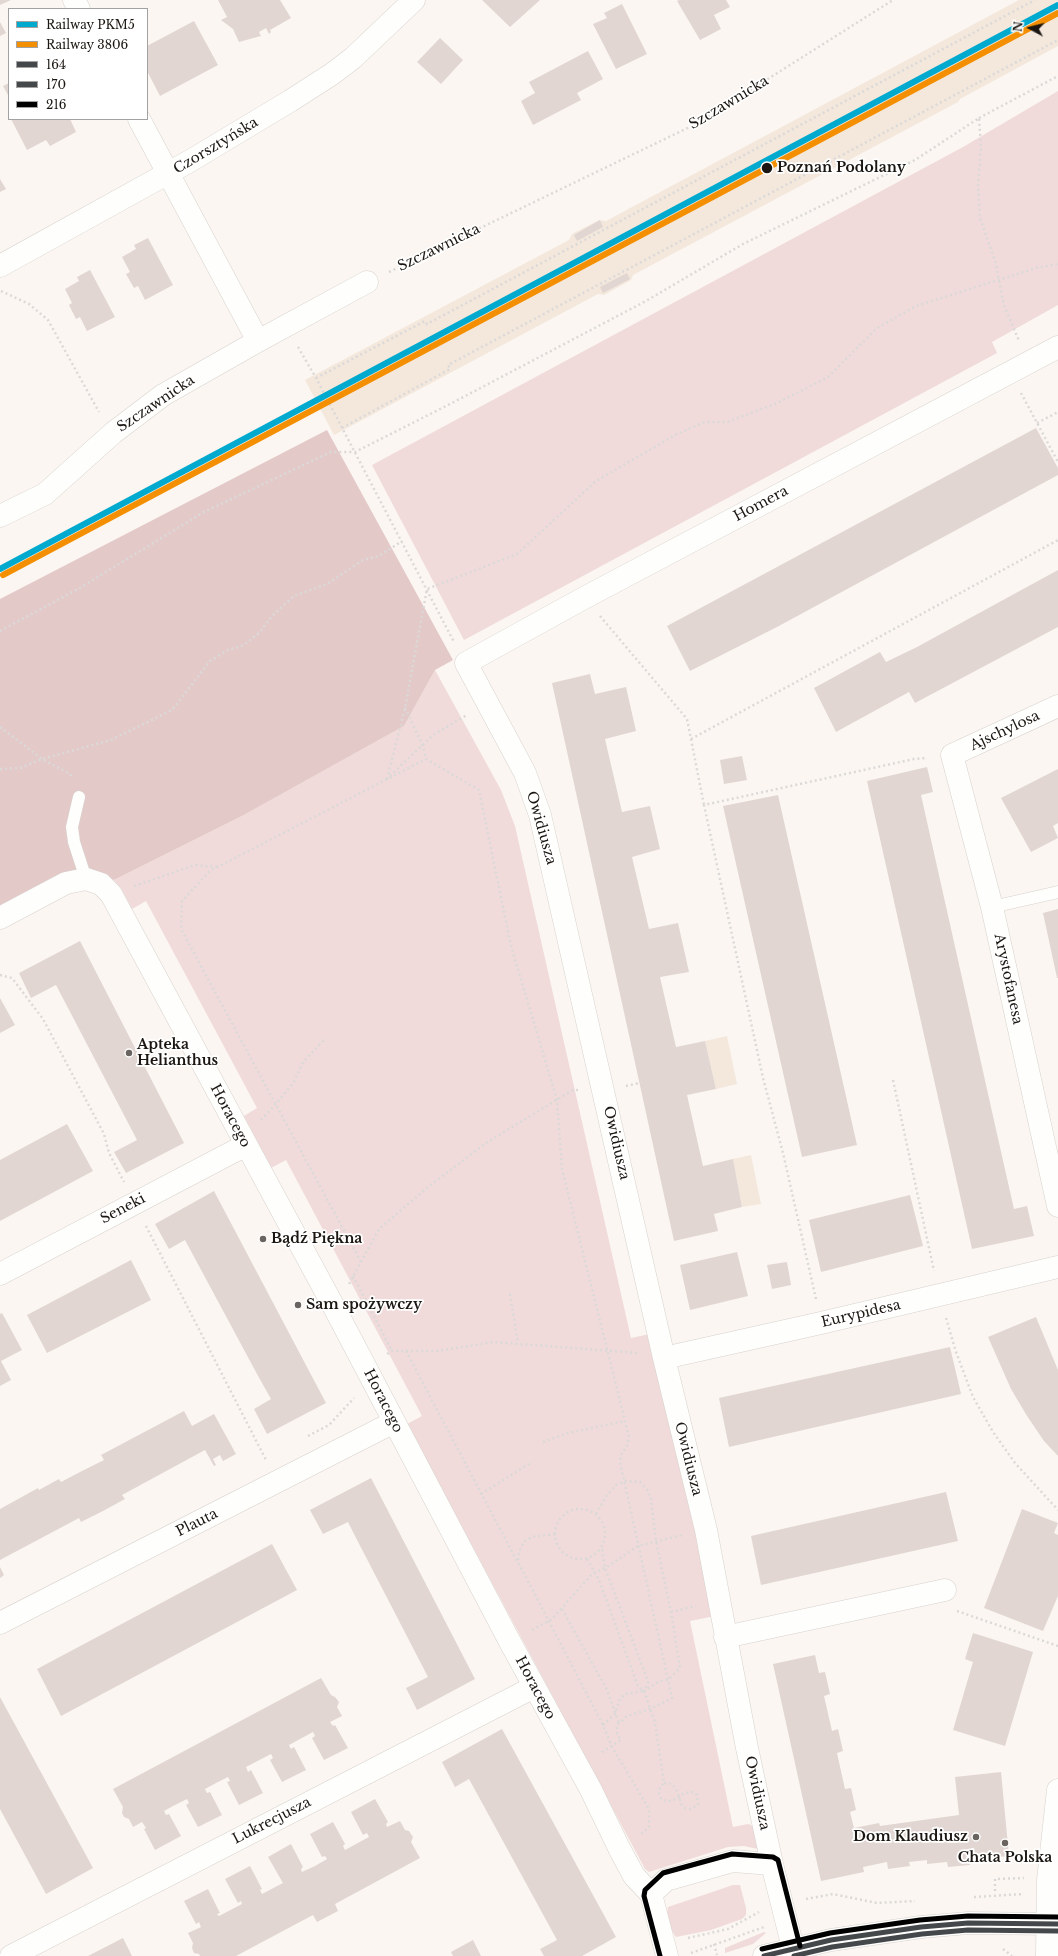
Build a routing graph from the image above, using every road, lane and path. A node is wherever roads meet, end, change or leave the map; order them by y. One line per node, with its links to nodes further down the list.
1 (414, 0): 8 (street, Czorsztyńska)
2 (893, 0): 12 (path, Szczawnicka)
3 (1035, 0): 18 (path)
4 (1058, 40): 21 (path)
5 (1058, 76): 6 (path)
6 (979, 118): 11 (path); 23 (path)
7 (140, 120): 8 (street)
8 (168, 174): 10 (street, Czorsztyńska); 15 (street)
9 (1058, 264): 11 (path)
10 (0, 266)
11 (999, 281): 17 (path); 28 (path)
12 (367, 282): 14 (street, Szczawnicka)
13 (0, 290): 22 (path)
14 (286, 326): 15 (street, Szczawnicka); 18 (path)
15 (258, 341): 22 (street, Szczawnicka)
16 (1058, 347): 17 (street, Homera)
17 (1019, 368): 20 (path); 29 (street, Homera)
18 (316, 378): 21 (path)
19 (1058, 412): 20 (path)
20 (1037, 423): 24 (path)
21 (342, 428): 23 (path)
22 (113, 432): 25 (street, Szczawnicka)
23 (355, 452): 27 (path); 30 (path)
24 (1058, 462)
25 (0, 516)
26 (1058, 540): 36 (path)
27 (402, 541): 28 (path); 39 (path)
28 (427, 589): 31 (path); 34 (path)
29 (584, 598): 31 (street, Homera); 36 (path)
30 (0, 631)
31 (466, 663): 32 (street, Owidiusza)
32 (486, 703): 37 (path); 53 (street, Owidiusza)
33 (1058, 706): 38 (street, Ajschylosa)
34 (405, 708): 37 (path); 42 (path)
35 (0, 727): 39 (path)
36 (691, 739): 44 (path)
37 (423, 746): 40 (path); 42 (path)
38 (952, 755): 44 (path); 49 (street, Arystofanesa)
39 (42, 759): 41 (path); 43 (path)
40 (426, 760): 42 (path); 54 (path)
41 (0, 770)
42 (386, 779): 45 (path)
43 (79, 797): 46 (lane)
44 (704, 805): 64 (path)
45 (218, 867): 48 (path); 55 (path)
46 (76, 881): 48 (street, Horacego); 50 (street)
47 (1058, 892): 49 (lane)
48 (111, 894): 56 (street, Horacego)
49 (992, 907): 57 (street, Arystofanesa)
50 (0, 918)
51 (326, 1038): 55 (path)
52 (639, 1083): 53 (path)
53 (604, 1090): 54 (path); 69 (street, Owidiusza)
54 (558, 1100): 58 (path); 68 (path)
55 (276, 1104): 58 (path)
56 (246, 1145): 60 (street, Seneki); 63 (street, Horacego)
57 (1058, 1206)
58 (361, 1262): 61 (path)
59 (1058, 1267): 64 (street, Eurypidesa)
60 (0, 1274)
61 (353, 1276): 63 (path); 66 (path)
62 (510, 1294): 65 (path)
63 (335, 1309): 70 (street, Horacego)
64 (821, 1323): 69 (street, Eurypidesa)
65 (518, 1343): 67 (path); 68 (path)
66 (392, 1351): 67 (path); 70 (path)
67 (406, 1351): 76 (path)
68 (608, 1351): 69 (path); 71 (path)
69 (664, 1357): 78 (street, Owidiusza)
70 (365, 1365): 72 (street, Horacego)
71 (625, 1421): 73 (path); 75 (path)
72 (394, 1422): 90 (street, Plauta); 92 (street, Horacego)
73 (543, 1442)
74 (532, 1462): 76 (path)
75 (624, 1481): 77 (path); 80 (path); 81 (path)
76 (482, 1494): 84 (path)
77 (596, 1514): 79 (path); 82 (path)
78 (706, 1530): 80 (path); 91 (street, Owidiusza)
79 (555, 1534): 83 (path); 84 (path)
80 (656, 1541): 81 (path); 94 (path)
81 (638, 1546): 85 (path); 94 (path)
82 (602, 1548): 83 (path); 85 (path)
83 (587, 1559): 86 (path)
84 (518, 1564): 89 (path)
85 (605, 1568): 86 (path); 96 (path)
86 (595, 1572): 88 (path); 96 (path)
87 (945, 1590): 91 (street); 93 (path)
88 (562, 1609): 89 (path); 98 (path)
89 (548, 1621): 92 (path); 100 (path)
90 (0, 1623)
91 (725, 1637): 107 (street, Owidiusza)
92 (510, 1642): 95 (street, Horacego)
93 (1058, 1646)
94 (668, 1680): 96 (path); 97 (path)
95 (534, 1687): 102 (street, Horacego); 126 (street, Lukrecjusza)
96 (644, 1691): 97 (path); 98 (path)
97 (650, 1709): 99 (path); 103 (path)
98 (615, 1714): 99 (path); 100 (path)
99 (619, 1723): 101 (path)
100 (603, 1725): 101 (path)
101 (612, 1747): 102 (path); 106 (path)
102 (577, 1765): 106 (street, Horacego)
103 (664, 1783): 105 (path); 105 (path)
104 (1058, 1790): 116 (street)
105 (679, 1797): 105 (path)
106 (619, 1848): 110 (street, Horacego)
107 (772, 1864): 110 (street); 121 (street, Owidiusza)
108 (1028, 1879): 109 (path)
109 (995, 1892)
110 (651, 1894): 123 (street, Horacego)
111 (1025, 1894): 112 (path)
112 (972, 1897)
113 (800, 1901): 114 (path)
114 (917, 1901)
115 (764, 1910): 118 (path)
116 (1053, 1924): 121 (street); 129 (street)
117 (769, 1925): 119 (path)
118 (682, 1940)
119 (714, 1944): 123 (path); 124 (path)
120 (0, 1947): 125 (street)
121 (793, 1948): 127 (street)
122 (1007, 1952): 128 (path)
123 (677, 1955)
124 (718, 1955)
125 (5, 1956)
126 (11, 1956)
127 (764, 1956)
128 (1007, 1956)
129 (1047, 1956)

